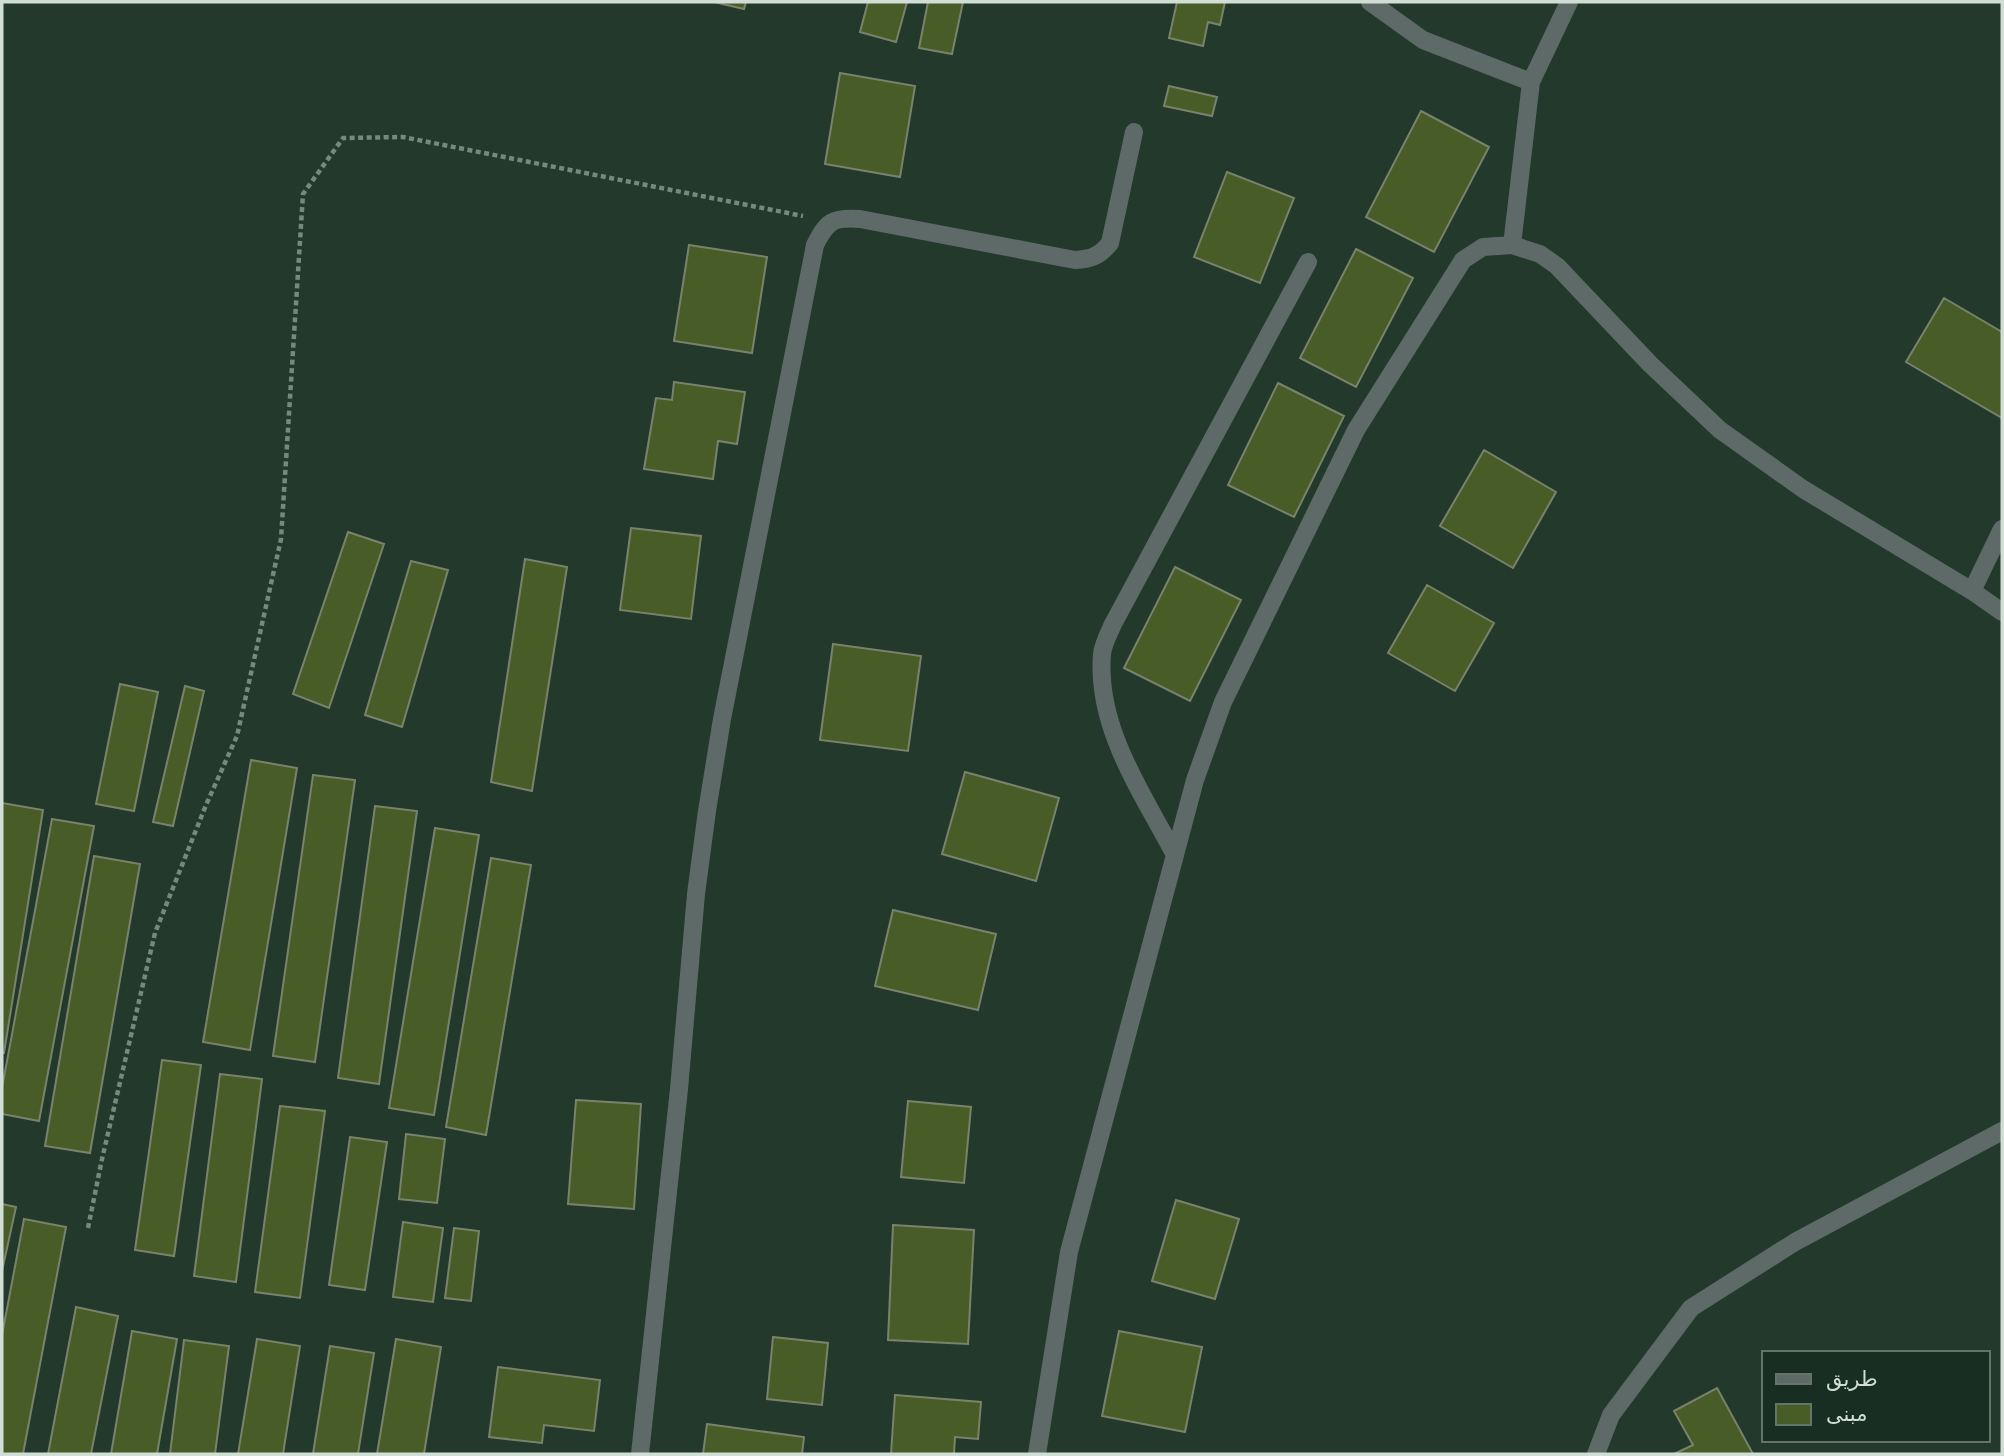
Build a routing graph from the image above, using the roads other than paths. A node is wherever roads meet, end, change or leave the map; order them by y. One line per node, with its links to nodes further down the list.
1 (1370, 2): 3 (street)
2 (1569, 2): 3 (street)
3 (1531, 82): 5 (street)
4 (1134, 132): 12 (street)
5 (1512, 246): 8 (street); 10 (street)
6 (1308, 262): 10 (street)
7 (2002, 529): 8 (street)
8 (1972, 591): 9 (street)
9 (2002, 612)
10 (1175, 855): 13 (street)
11 (2002, 1131): 14 (street)
12 (640, 1454)
13 (1037, 1454)
14 (1595, 1454)

